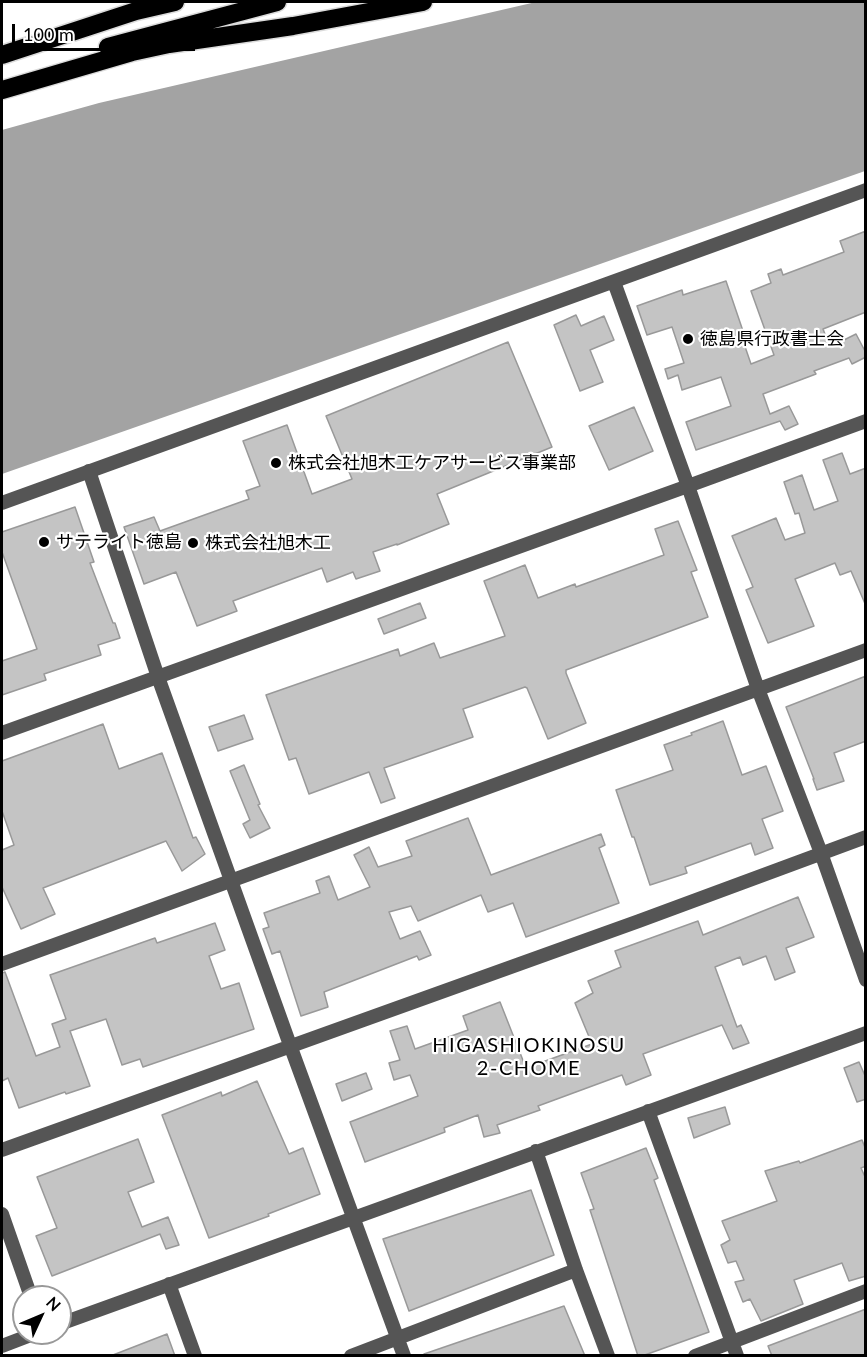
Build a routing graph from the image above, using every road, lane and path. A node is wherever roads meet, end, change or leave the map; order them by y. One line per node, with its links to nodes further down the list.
1 (175, 2): 4 (highway)
2 (277, 2): 5 (highway)
3 (423, 2): 6 (highway)
4 (2, 55)
5 (2, 78)
6 (2, 90)
7 (866, 190): 8 (street); 12 (street)
8 (614, 282): 10 (street); 11 (street)
9 (866, 421): 11 (street)
10 (89, 471): 12 (street); 14 (street)
11 (688, 486): 14 (street); 15 (street)
12 (2, 502)
13 (866, 650): 15 (street)
14 (158, 677): 16 (street); 19 (street)
15 (758, 689): 18 (street); 19 (street)
16 (2, 733)
17 (866, 837): 18 (street)
18 (821, 853): 21 (street); 23 (street)
19 (231, 880): 20 (street); 23 (street)
20 (2, 964)
21 (866, 980)
22 (866, 1033): 24 (street)
23 (290, 1046): 25 (street); 28 (street)
24 (648, 1111): 26 (street); 35 (street)
25 (2, 1150)
26 (536, 1151): 28 (street); 29 (street)
27 (2, 1214): 31 (street)
28 (353, 1218): 30 (street); 34 (street)
29 (576, 1270): 34 (street); 39 (street)
30 (169, 1284): 33 (street); 36 (street)
31 (27, 1285)
32 (866, 1291): 35 (street)
33 (72, 1320)
34 (398, 1338): 37 (street); 38 (street)
35 (731, 1341): 40 (street); 41 (street)
36 (195, 1356)
37 (351, 1356)
38 (404, 1356)
39 (608, 1356)
40 (695, 1356)
41 (737, 1356)

